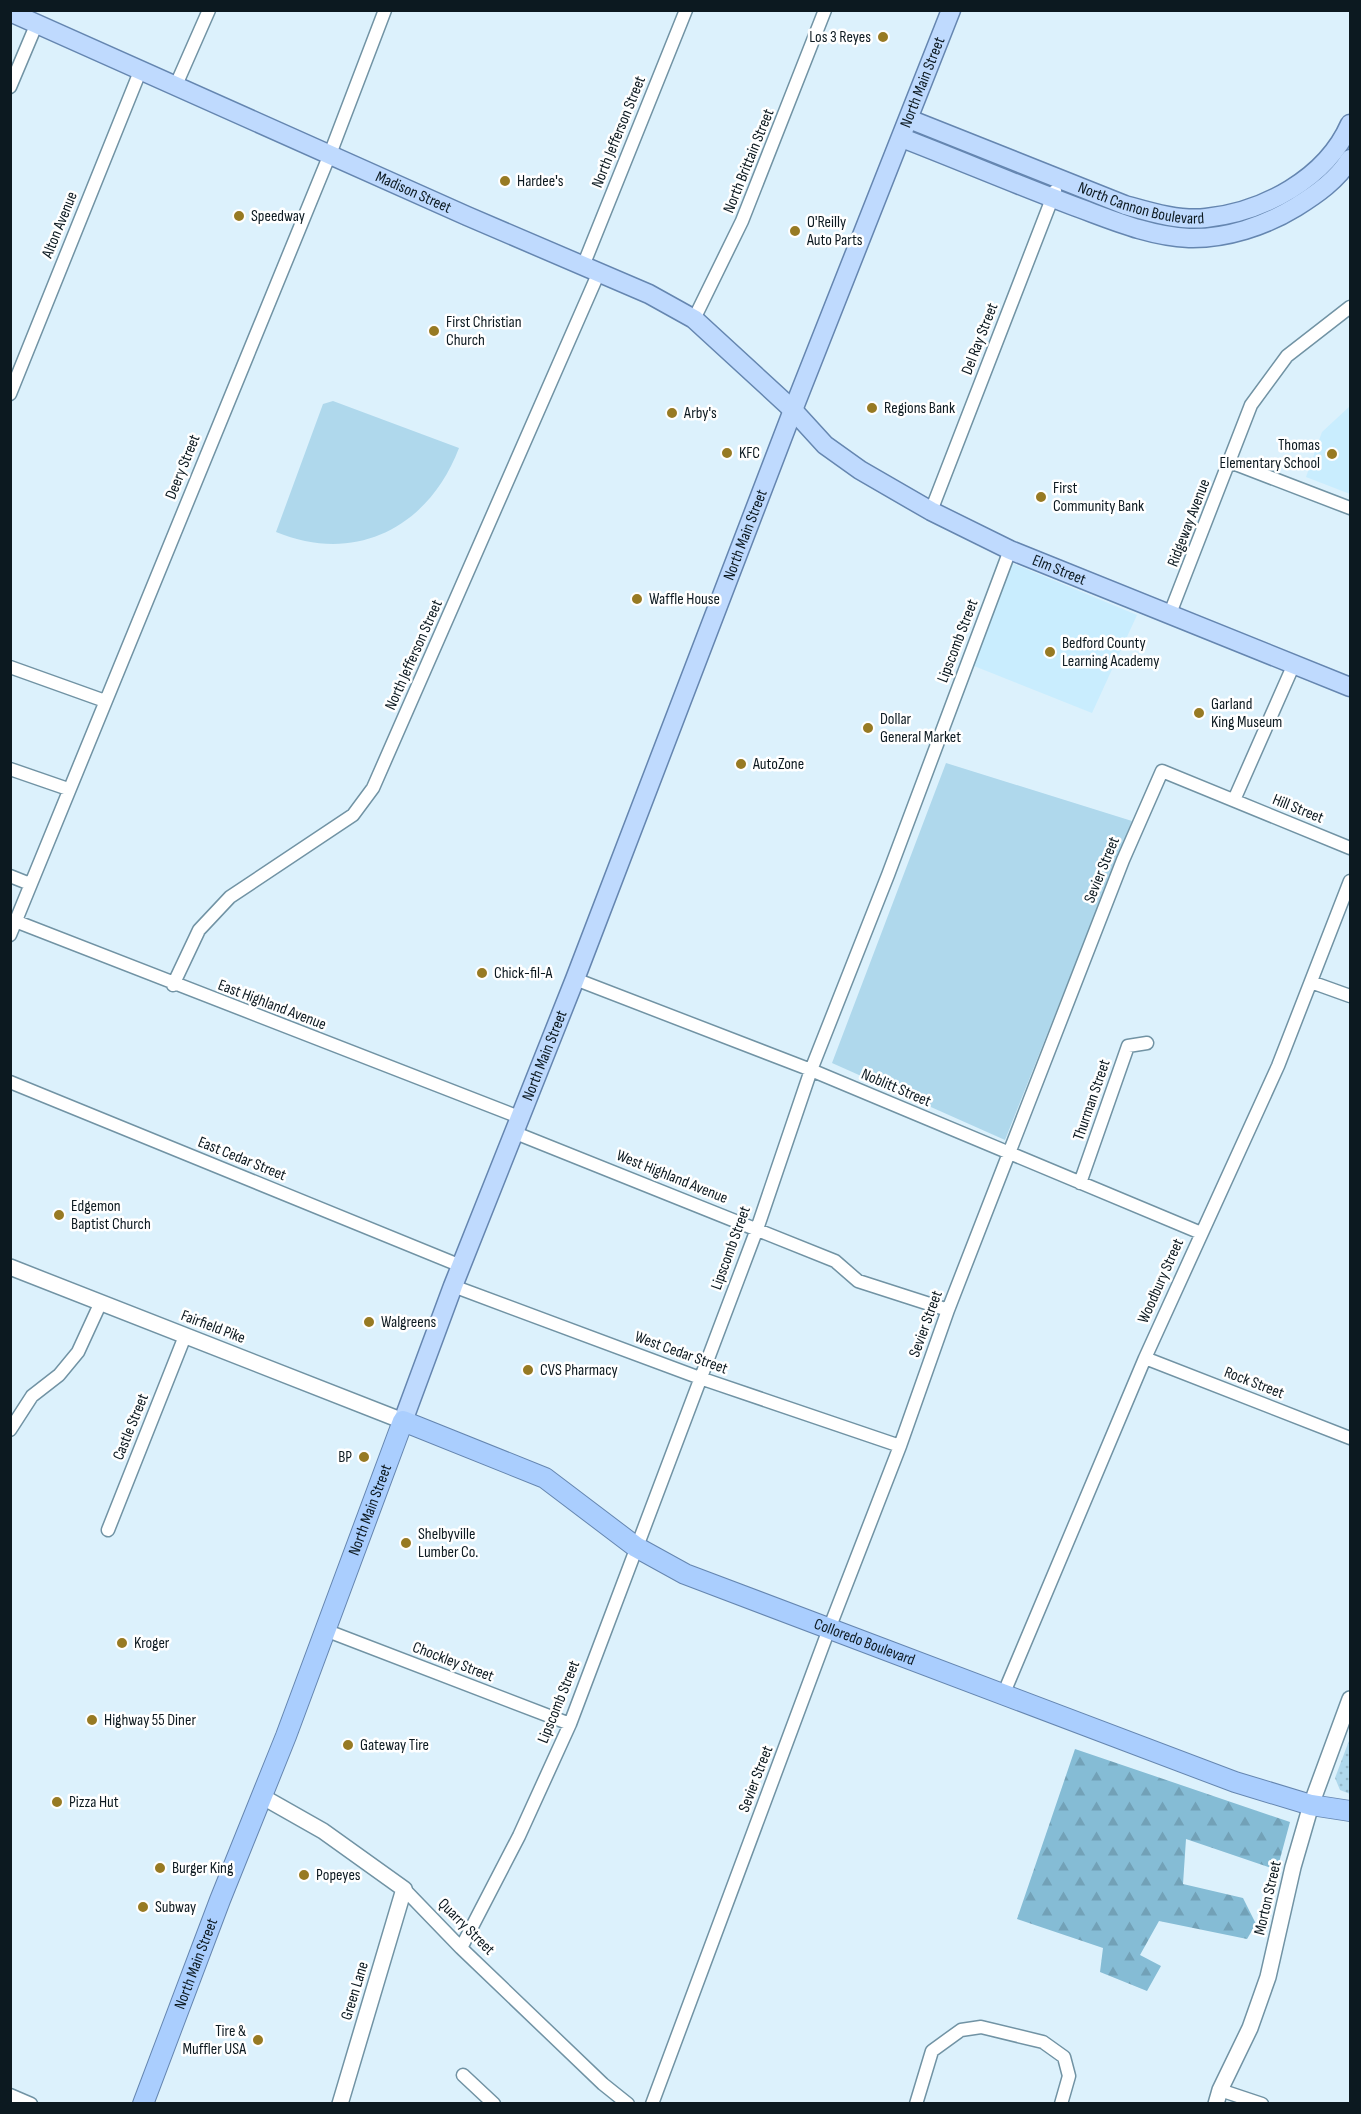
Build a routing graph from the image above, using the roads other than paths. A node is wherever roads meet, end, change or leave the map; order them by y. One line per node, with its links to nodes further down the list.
1 (209, 10): 9 (street)
2 (385, 10): 14 (street, Deery Street)
3 (686, 10): 18 (street, North Jefferson Street)
4 (825, 10): 20 (street, North Brittain Street)
5 (951, 10): 11 (main road, North Main Street)
6 (10, 12): 7 (main road, Madison Street)
7 (36, 23): 8 (main road, Madison Street); 10 (street)
8 (141, 69): 9 (main road, Madison Street); 21 (street, Alton Avenue)
9 (176, 85): 14 (main road, Madison Street)
10 (10, 87)
11 (909, 119): 13 (main road, North Main Street); 16 (main road, North Cannon Boulevard)
12 (1350, 124): 16 (main road, North Cannon Boulevard)
13 (902, 138): 17 (main road, North Cannon Boulevard); 22 (main road, North Main Street)
14 (330, 154): 18 (main road, Madison Street); 31 (street, Deery Street)
15 (1350, 159): 17 (main road, North Cannon Boulevard)
16 (1060, 179): 17 (street, Del Ray Street)
17 (1052, 198): 25 (street, Del Ray Street)
18 (591, 269): 20 (main road, Madison Street); 43 (street, North Jefferson Street)
19 (1350, 307): 23 (street, Ridgeway Avenue)
20 (694, 319): 22 (main road, Madison Street)
21 (10, 394)
22 (793, 410): 25 (main road, Elm Street); 41 (main road, North Main Street)
23 (1230, 462): 24 (street); 27 (street, Ridgeway Avenue)
24 (1350, 508)
25 (931, 511): 26 (main road, Elm Street)
26 (1010, 550): 27 (main road, Elm Street); 46 (street, Lipscomb Street)
27 (1169, 616): 28 (main road, Elm Street)
28 (1294, 664): 30 (main road, Elm Street); 34 (street)
29 (10, 666): 31 (street)
30 (1350, 687)
31 (105, 701): 33 (street, Deery Street)
32 (10, 769): 33 (street)
33 (68, 789): 38 (street, Deery Street)
34 (1234, 800): 35 (street, Hill Street); 49 (street, Sevier Street)
35 (1350, 848)
36 (10, 876): 38 (street)
37 (1350, 881): 42 (street, Woodbury Street)
38 (30, 884): 39 (street, Deery Street)
39 (15, 921): 40 (street, Deery Street); 43 (street, East Highland Avenue)
40 (10, 935)
41 (575, 979): 46 (street, Noblitt Street); 48 (main road, North Main Street)
42 (1311, 982): 44 (street); 52 (street, Woodbury Street)
43 (173, 985): 48 (street, East Highland Avenue)
44 (1350, 996)
45 (1147, 1043): 50 (street, Thurman Street)
46 (811, 1070): 49 (street, Noblitt Street); 51 (street, Lipscomb Street)
47 (10, 1082): 53 (street, East Cedar Street)
48 (516, 1125): 51 (street, West Highland Avenue); 53 (main road, North Main Street)
49 (1010, 1155): 50 (street, Noblitt Street); 57 (street, Sevier Street)
50 (1080, 1183): 52 (street, Noblitt Street)
51 (757, 1229): 57 (street, West Highland Avenue); 60 (street, Lipscomb Street)
52 (1200, 1233): 59 (street, Woodbury Street)
53 (461, 1266): 55 (main road, North Main Street)
54 (10, 1267): 56 (street, Fairfield Pike)
55 (453, 1286): 60 (street, West Cedar Street); 61 (main road, North Main Street)
56 (101, 1302): 58 (street, Fairfield Pike); 62 (street)
57 (948, 1310): 64 (street, Sevier Street)
58 (185, 1336): 61 (street, Fairfield Pike); 65 (street, Castle Street)
59 (1145, 1358): 63 (street, Rock Street); 69 (street, Woodbury Street)
60 (700, 1378): 64 (street, West Cedar Street); 66 (street, Lipscomb Street)
61 (403, 1421): 66 (highway, Colloredo Boulevard); 68 (highway, North Main Street)
62 (10, 1430)
63 (1350, 1438)
64 (900, 1446): 67 (street, Sevier Street)
65 (108, 1530)
66 (636, 1547): 67 (highway, Colloredo Boulevard); 71 (street, Lipscomb Street)
67 (829, 1629): 69 (highway, Colloredo Boulevard); 85 (street, Sevier Street)
68 (325, 1630): 71 (street, Chockley Street); 72 (highway, North Main Street)
69 (1003, 1695): 73 (highway, Colloredo Boulevard)
70 (1350, 1699): 73 (street, Morton Street)
71 (570, 1724): 76 (street, Lipscomb Street)
72 (263, 1797): 75 (street, Quarry Street); 81 (highway, North Main Street)
73 (1311, 1805): 74 (highway, Colloredo Boulevard); 79 (street, Morton Street)
74 (1350, 1811)
75 (404, 1889): 76 (street, Quarry Street); 82 (street, Green Lane)
76 (461, 1948): 84 (street, Quarry Street)
77 (463, 2075): 83 (street)
78 (10, 2095): 80 (street)
79 (1218, 2097): 88 (street)
80 (31, 2103)
81 (143, 2103)
82 (340, 2103)
83 (494, 2103)
84 (628, 2103)
85 (652, 2103)
86 (915, 2103): 87 (street)
87 (1060, 2103)
88 (1262, 2103)

